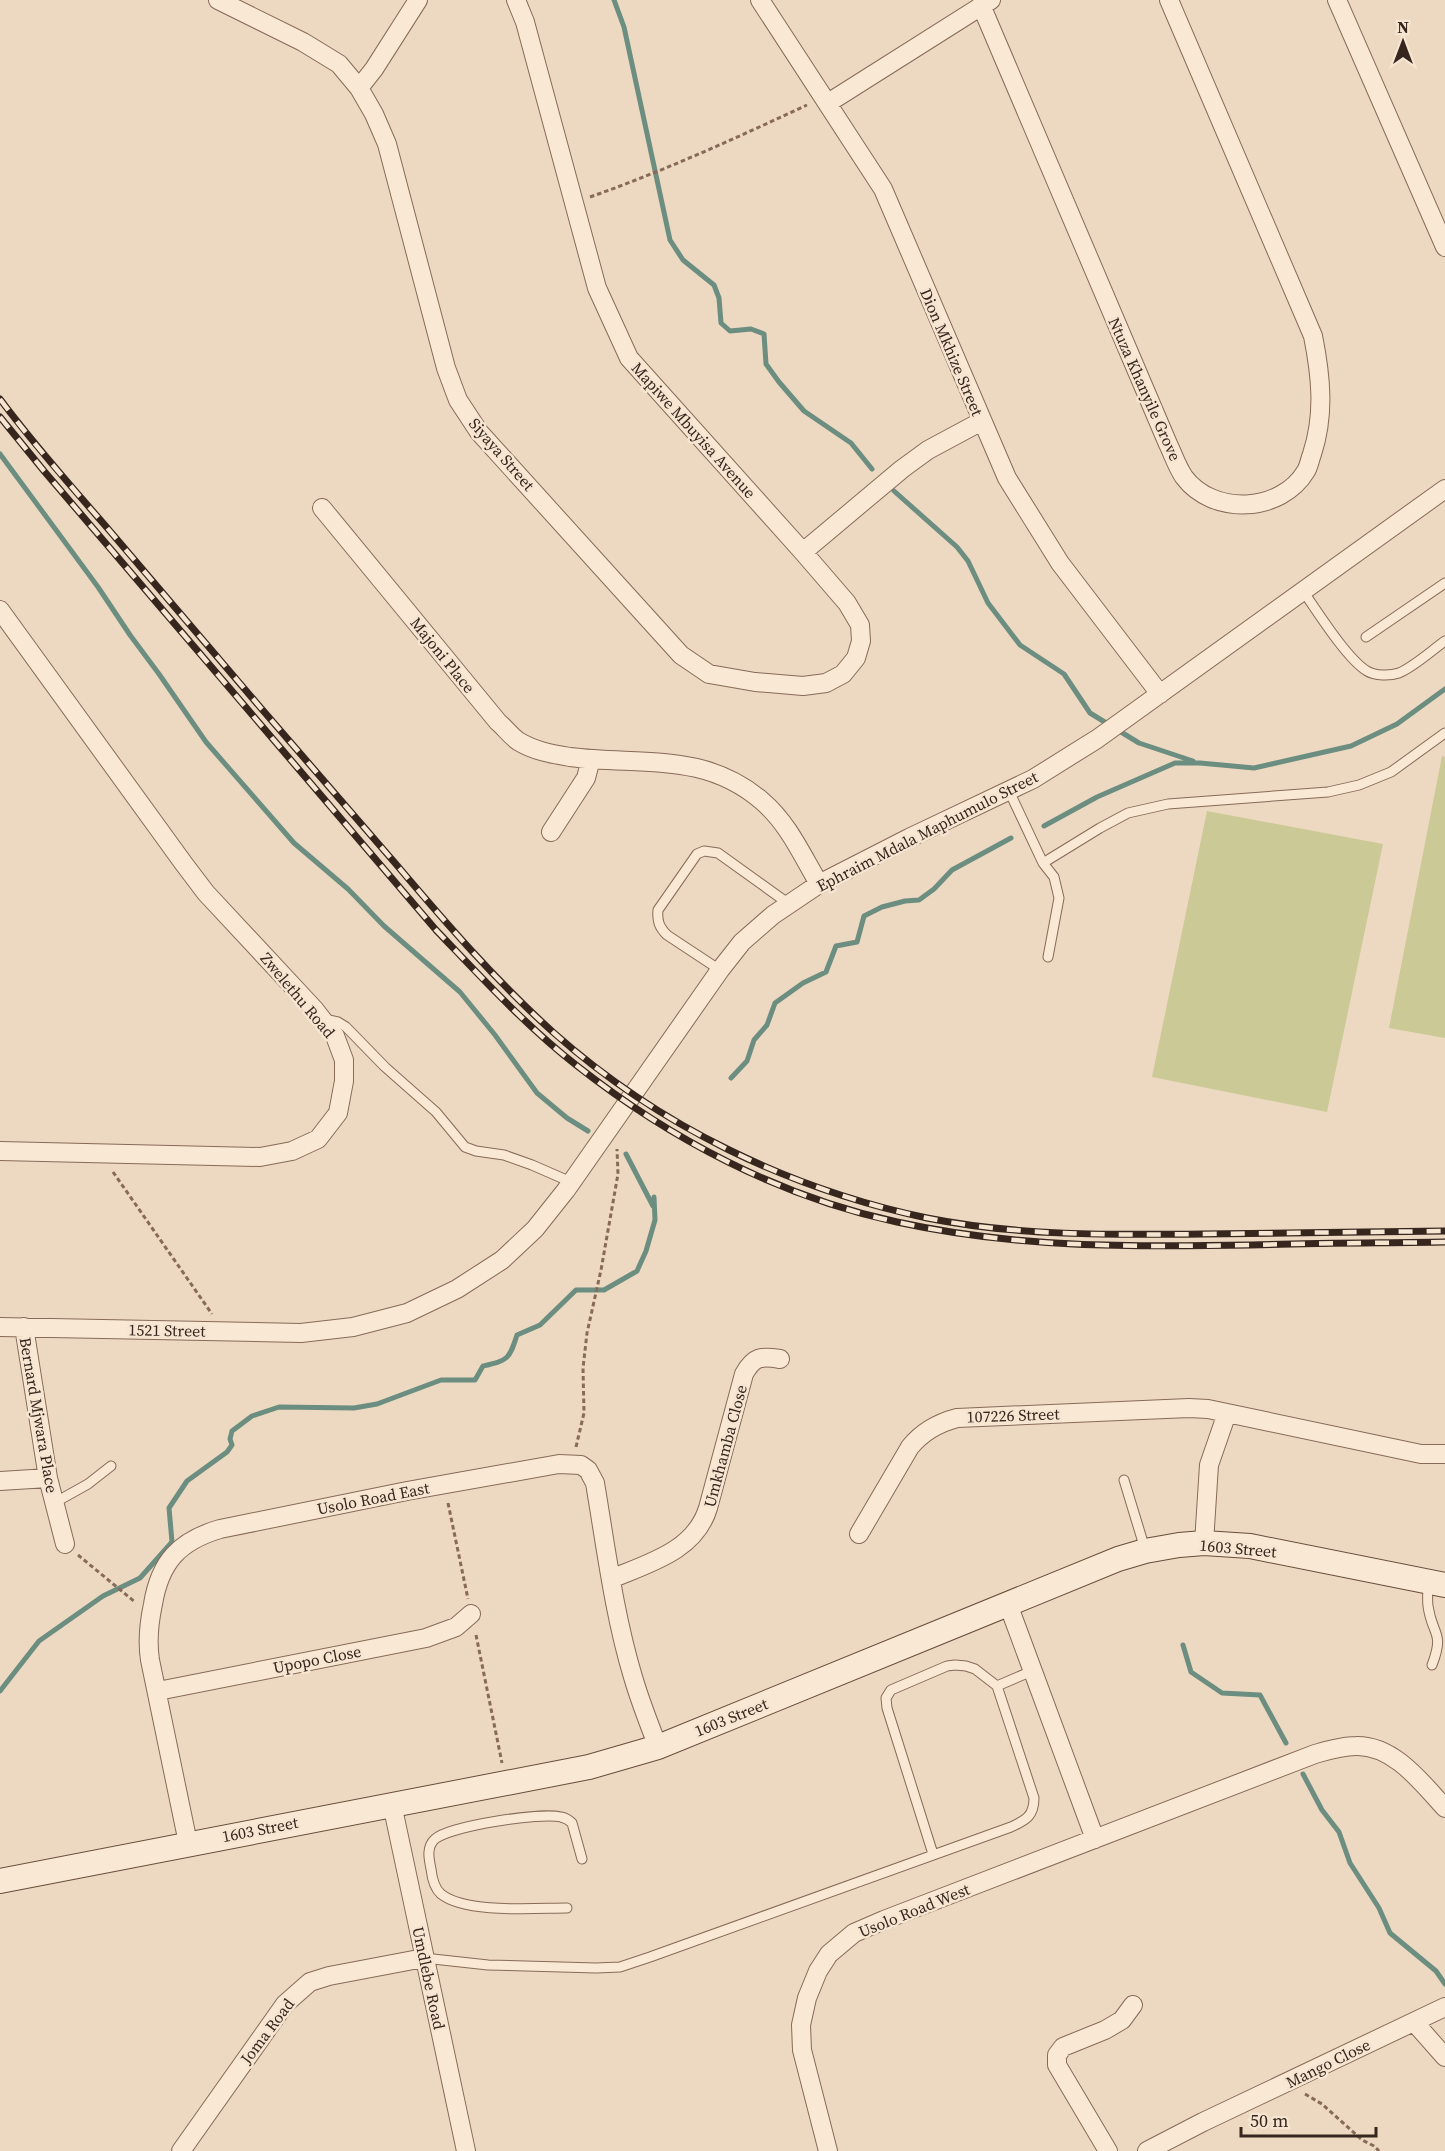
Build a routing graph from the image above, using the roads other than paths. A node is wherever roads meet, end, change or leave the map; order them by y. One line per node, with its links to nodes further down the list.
1 (218, 0): 8 (street, Siyaya Street)
2 (418, 0): 8 (street)
3 (516, 0): 14 (street, Mapiwe Mbuyisa Avenue)
4 (760, 0): 9 (street, Dion Mkhize Street)
5 (1169, 0): 7 (street, Ntuza Khanyile Grove)
6 (1337, 0): 10 (street)
7 (986, 3): 9 (street)
8 (359, 88): 18 (street, Siyaya Street)
9 (826, 100): 11 (street, Dion Mkhize Street)
10 (1445, 247)
11 (982, 421): 14 (street); 21 (street, Dion Mkhize Street)
12 (1445, 489): 16 (street, Ephraim Mdala Maphumulo Street)
13 (322, 508): 23 (street, Majoni Place)
14 (803, 552): 18 (street, Mapiwe Mbuyisa Avenue)
15 (1445, 584): 19 (lane)
16 (1303, 591): 20 (lane); 21 (street, Ephraim Mdala Maphumulo Street)
17 (0, 610): 31 (street, Zwelethu Road)
18 (860, 625)
19 (1366, 637)
20 (1445, 641)
21 (1160, 694): 24 (street, Ephraim Mdala Maphumulo Street)
22 (1445, 733): 26 (lane)
23 (591, 759): 25 (street); 27 (street, Majoni Place)
24 (1009, 791): 26 (lane); 27 (street, Ephraim Mdala Maphumulo Street)
25 (551, 832)
26 (1043, 863): 29 (lane)
27 (819, 884): 28 (street, Ephraim Mdala Maphumulo Street)
28 (789, 904): 30 (street, Ephraim Mdala Maphumulo Street); 30 (lane)
29 (1048, 957)
30 (720, 970): 33 (street, Ephraim Mdala Maphumulo Street)
31 (321, 1018): 32 (street, Zwelethu Road); 33 (lane)
32 (0, 1151)
33 (571, 1182): 36 (street, Ephraim Mdala Maphumulo Street)
34 (0, 1327): 35 (street, 1521 Street)
35 (24, 1327): 36 (street, 1521 Street); 41 (street, Bernard Mjwara Place)
36 (224, 1331)
37 (780, 1359): 49 (street, Umkhamba Close)
38 (1227, 1413): 39 (street, 107226 Street); 45 (street, 107226 Street); 46 (street)
39 (1445, 1454)
40 (111, 1466): 44 (lane, Bernard Mjwara Place)
41 (48, 1478): 43 (street); 44 (street, Bernard Mjwara Place)
42 (1124, 1479): 48 (lane)
43 (0, 1481)
44 (54, 1503): 47 (street, Bernard Mjwara Place)
45 (859, 1534)
46 (1204, 1543): 48 (street, 1603 Street); 50 (street, 1603 Street)
47 (64, 1544)
48 (1145, 1551): 51 (street, 1603 Street)
49 (611, 1580): 56 (street, Usolo Road East); 57 (street)
50 (1436, 1584): 53 (lane)
51 (1008, 1604): 54 (street); 57 (street, 1603 Street)
52 (471, 1614): 56 (street, Upopo Close)
53 (1432, 1665)
54 (1032, 1671): 55 (lane); 60 (street)
55 (997, 1686): 62 (lane); 62 (lane)
56 (158, 1691): 61 (street, Usolo Road East)
57 (658, 1747): 58 (street, 1603 Street)
58 (392, 1804): 61 (street, 1603 Street); 65 (street, Umdlebe Road)
59 (1445, 1808): 60 (street, Usolo Road West)
60 (1095, 1839): 74 (street, Usolo Road West)
61 (189, 1843): 64 (street, 1603 Street)
62 (933, 1854): 67 (lane)
63 (582, 1858): 65 (lane)
64 (0, 1880)
65 (420, 1880): 66 (lane); 67 (street, Umdlebe Road)
66 (567, 1908)
67 (424, 1958): 72 (street, Joma Road); 73 (street, Umdlebe Road)
68 (1133, 2005): 75 (street)
69 (1445, 2007): 70 (street, Mango Close)
70 (1414, 2022): 71 (street); 76 (street, Mango Close)
71 (1445, 2057)
72 (181, 2151)
73 (466, 2151)
74 (828, 2151)
75 (1108, 2151)
76 (1147, 2151)

